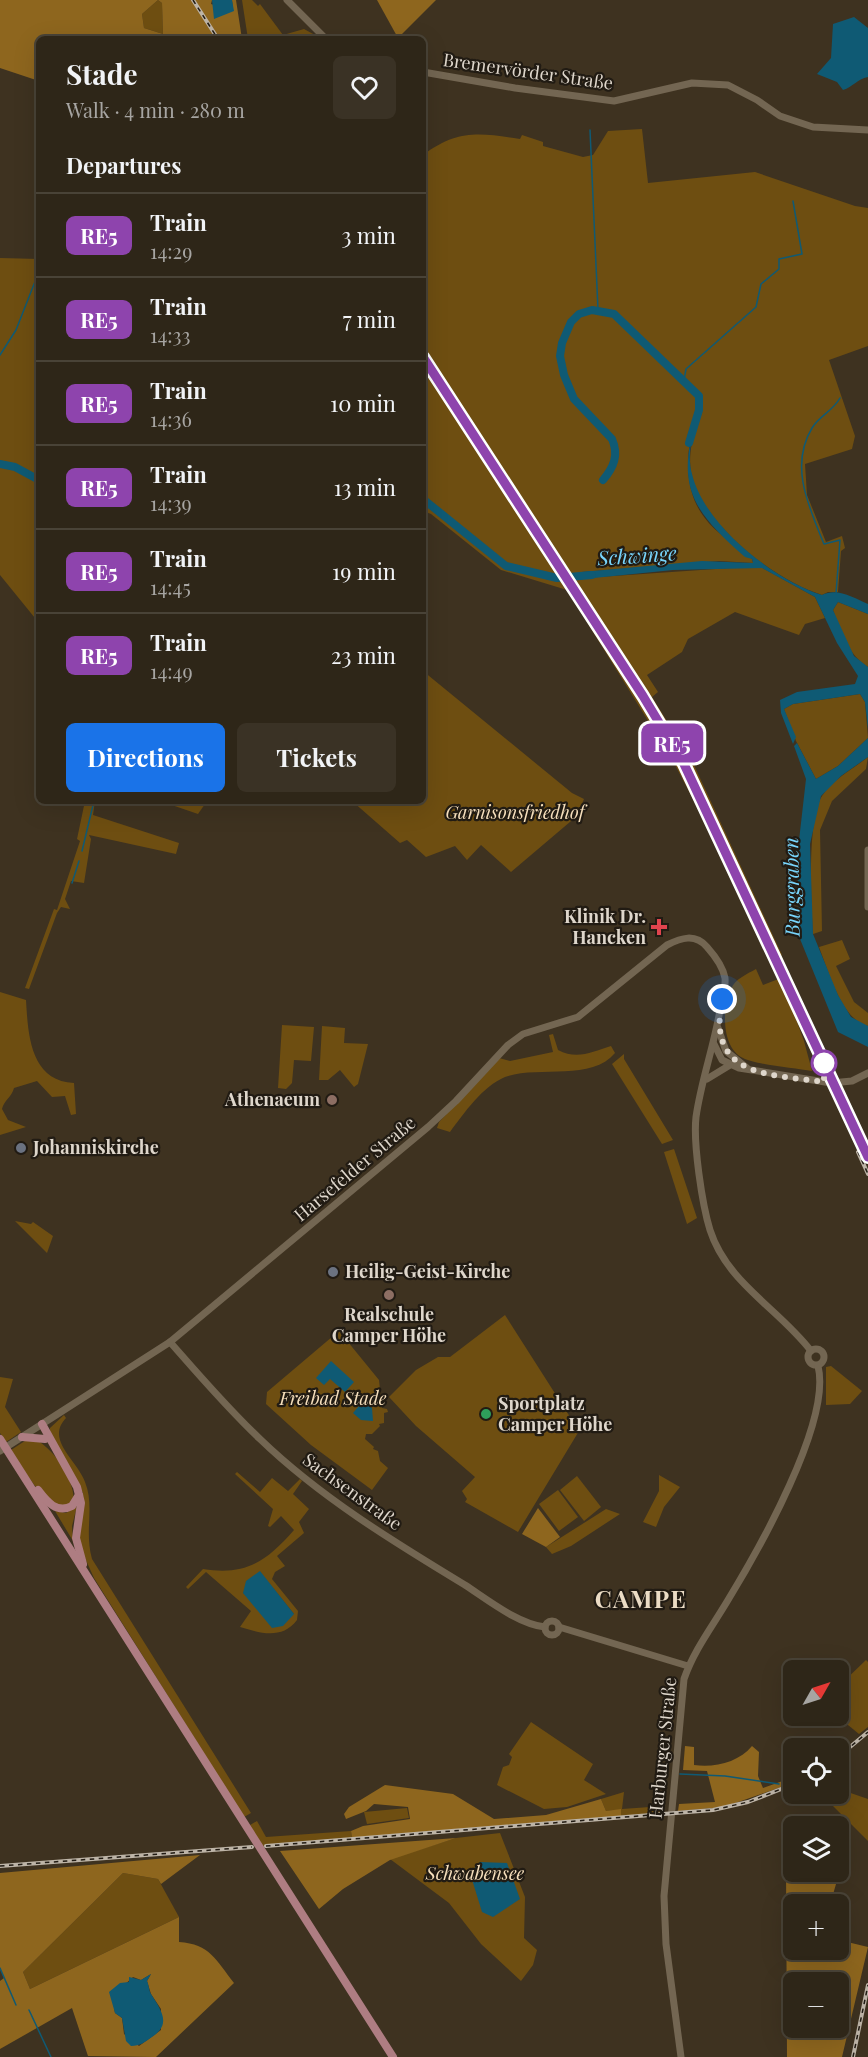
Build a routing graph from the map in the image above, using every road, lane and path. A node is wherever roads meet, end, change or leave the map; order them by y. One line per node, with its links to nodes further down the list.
1 (287, 0): 2 (main road)
2 (323, 36)
3 (426, 73): 4 (main road, Bremervörder Straße)
4 (868, 130)
5 (868, 850): 6 (main road)
6 (868, 907)
7 (718, 1025): 8 (main road); 9 (main road); 14 (main road, Harsefelder Straße)
8 (726, 1051): 9 (main road); 11 (main road)
9 (715, 1055): 10 (main road); 13 (main road)
10 (730, 1065): 11 (main road); 13 (main road)
11 (747, 1068): 12 (main road)
12 (868, 1073)
13 (706, 1077): 15 (main road)
14 (170, 1342): 17 (main road, Harsefelder Straße); 25 (main road, Sachsenstraße)
15 (811, 1351): 16 (main road); 16 (main road)
16 (818, 1366): 25 (main road, Harburger Straße)
17 (40, 1425): 18 (main road, Harsefelder Straße); 19 (main road); 21 (main road)
18 (22, 1437): 19 (main road); 20 (main road, Harsefelder Straße)
19 (45, 1439): 21 (main road)
20 (1, 1445): 22 (main road)
21 (59, 1456): 23 (main road)
22 (27, 1481): 23 (main road); 24 (main road)
23 (79, 1495): 24 (main road)
24 (86, 1574): 26 (main road)
25 (688, 1666): 27 (main road, Harburger Straße)
26 (393, 2057)
27 (681, 2057)

